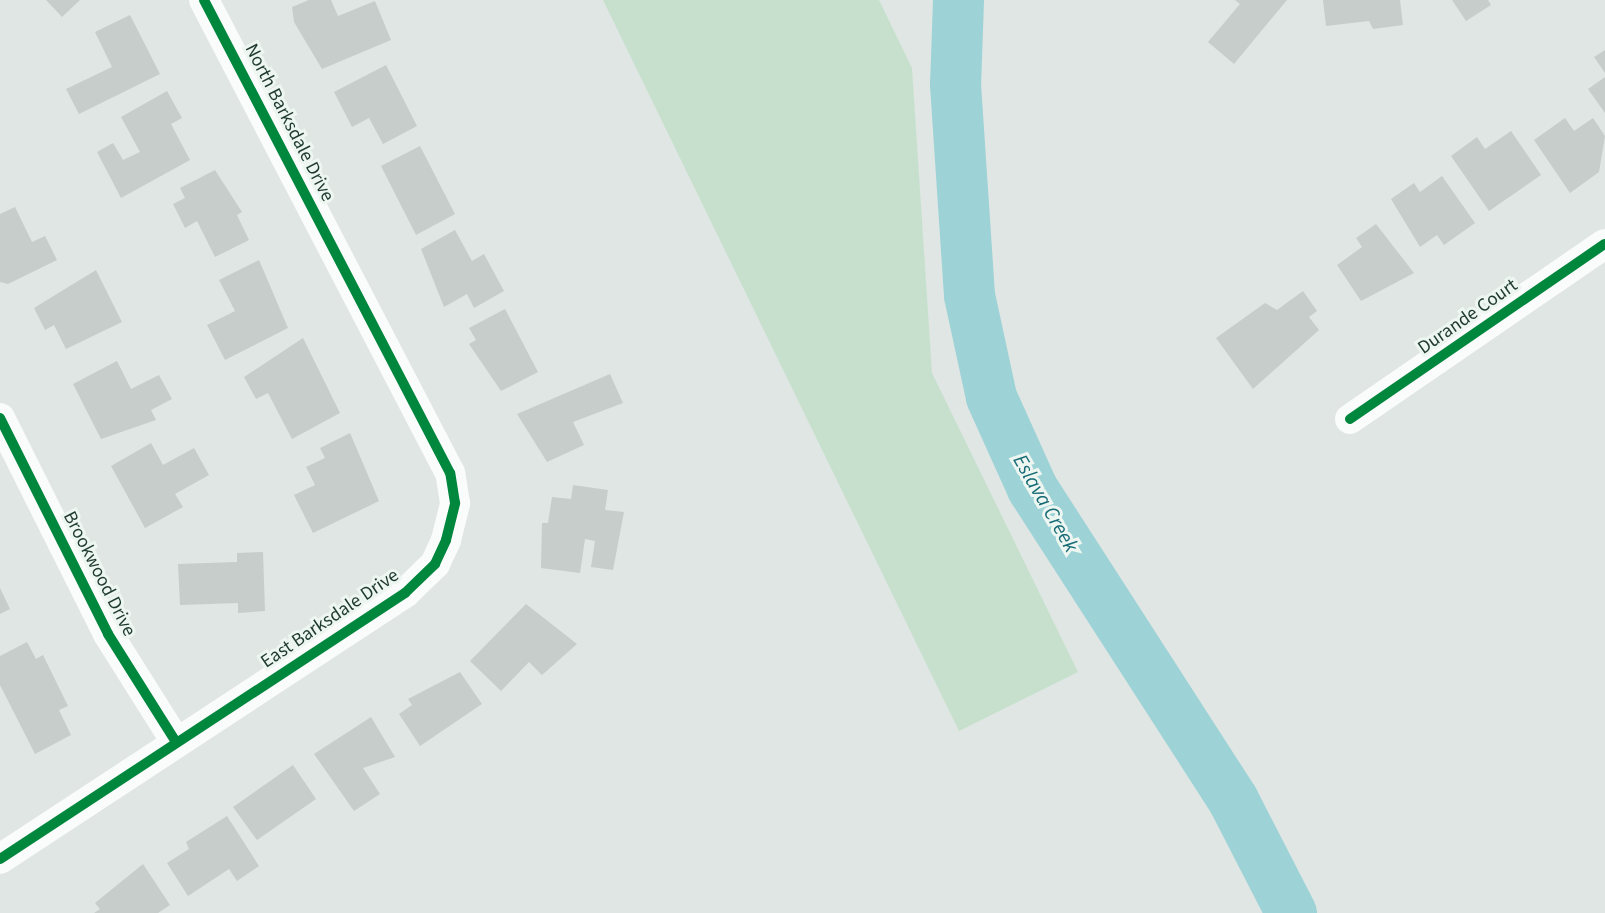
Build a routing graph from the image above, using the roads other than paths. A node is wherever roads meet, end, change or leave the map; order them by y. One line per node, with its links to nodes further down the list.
1 (204, 0): 3 (street, North Barksdale Drive)
2 (1605, 244): 5 (street, Durande Court)
3 (341, 262): 6 (street, East Barksdale Drive)
4 (0, 418): 6 (street, Brookwood Drive)
5 (1350, 419)
6 (176, 742): 7 (street, East Barksdale Drive)
7 (0, 859)

